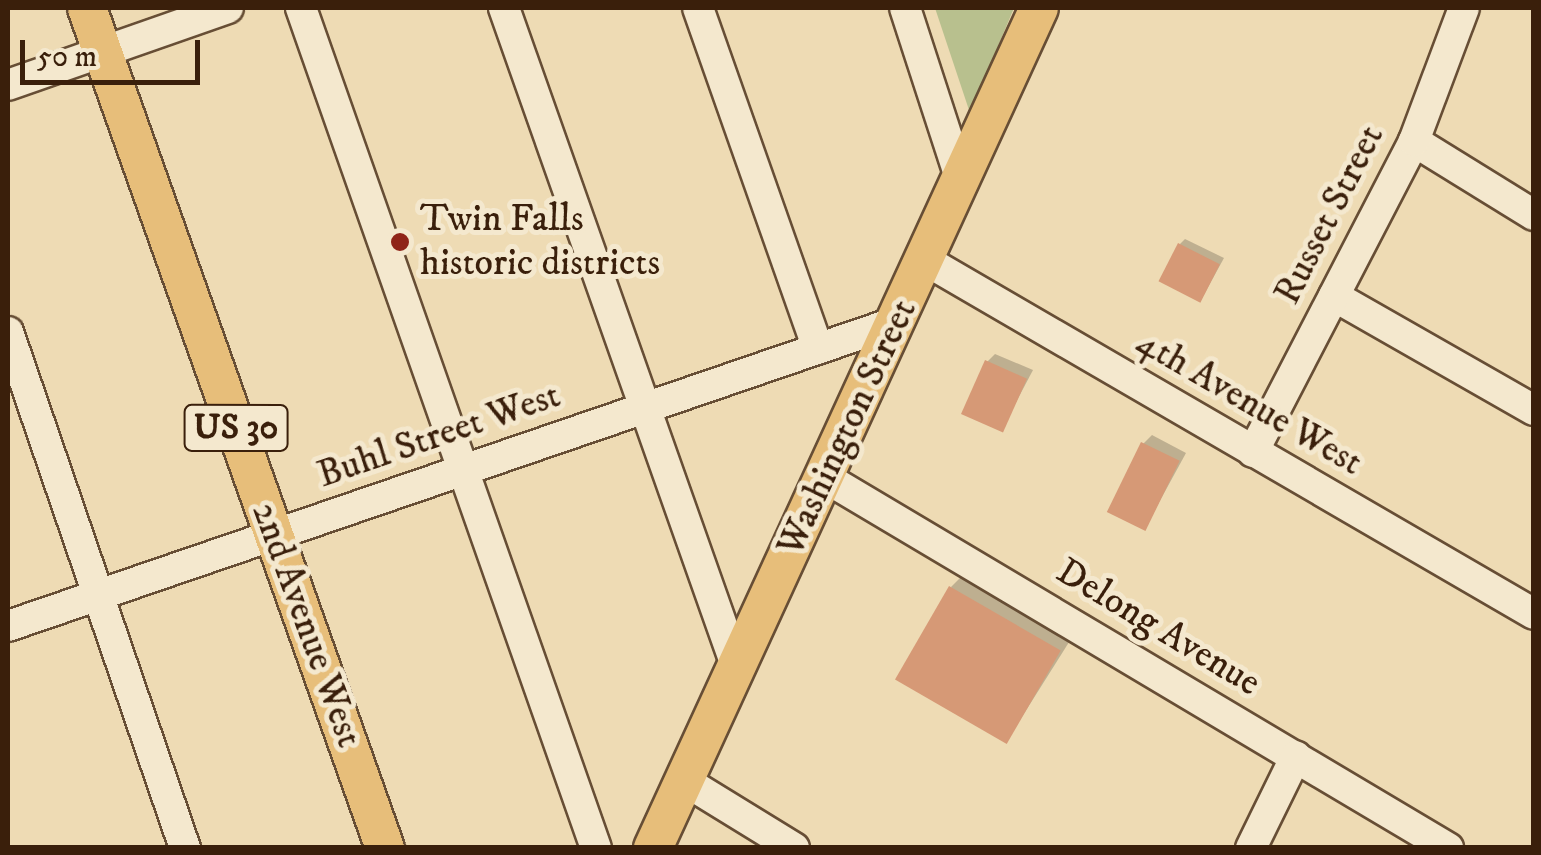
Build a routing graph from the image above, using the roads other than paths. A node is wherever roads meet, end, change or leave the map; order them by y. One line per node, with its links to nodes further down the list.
1 (87, 8): 9 (main road, 2nd Avenue West / US 30)
2 (228, 8): 9 (street)
3 (301, 8): 22 (street)
4 (504, 8): 19 (street)
5 (698, 8): 18 (street)
6 (905, 8): 12 (street)
7 (1039, 8): 12 (main road, Washington Street)
8 (1464, 8): 11 (street, Russet Street)
9 (102, 52): 10 (street); 24 (main road, 2nd Avenue West / US 30)
10 (8, 85)
11 (1414, 141): 13 (street); 15 (street, Russet Street)
12 (961, 180): 14 (main road, Washington Street)
13 (1534, 215)
14 (925, 260): 16 (main road, Washington Street); 21 (street, 4th Avenue West)
15 (1334, 296): 20 (street); 21 (street, Russet Street)
16 (896, 322): 18 (street, Buhl Street West); 23 (main road, Washington Street)
17 (8, 332): 25 (street)
18 (818, 349): 19 (street, Buhl Street West)
19 (650, 406): 22 (street, Buhl Street West); 28 (street)
20 (1534, 410)
21 (1253, 452): 26 (street, 4th Avenue West)
22 (464, 469): 24 (street, Buhl Street West); 33 (street)
23 (826, 478): 28 (main road, Washington Street); 29 (street, Delong Avenue)
24 (274, 534): 25 (street, Buhl Street West); 32 (main road, 2nd Avenue West / US 30)
25 (98, 594): 27 (street, Buhl Street West); 31 (street)
26 (1534, 614)
27 (8, 626)
28 (738, 668): 30 (main road, Washington Street)
29 (1296, 756): 36 (street); 37 (street, Delong Avenue)
30 (685, 780): 34 (main road, Washington Street); 35 (street)
31 (185, 848)
32 (385, 848)
33 (596, 848)
34 (653, 848)
35 (794, 848)
36 (1251, 848)
37 (1448, 848)

